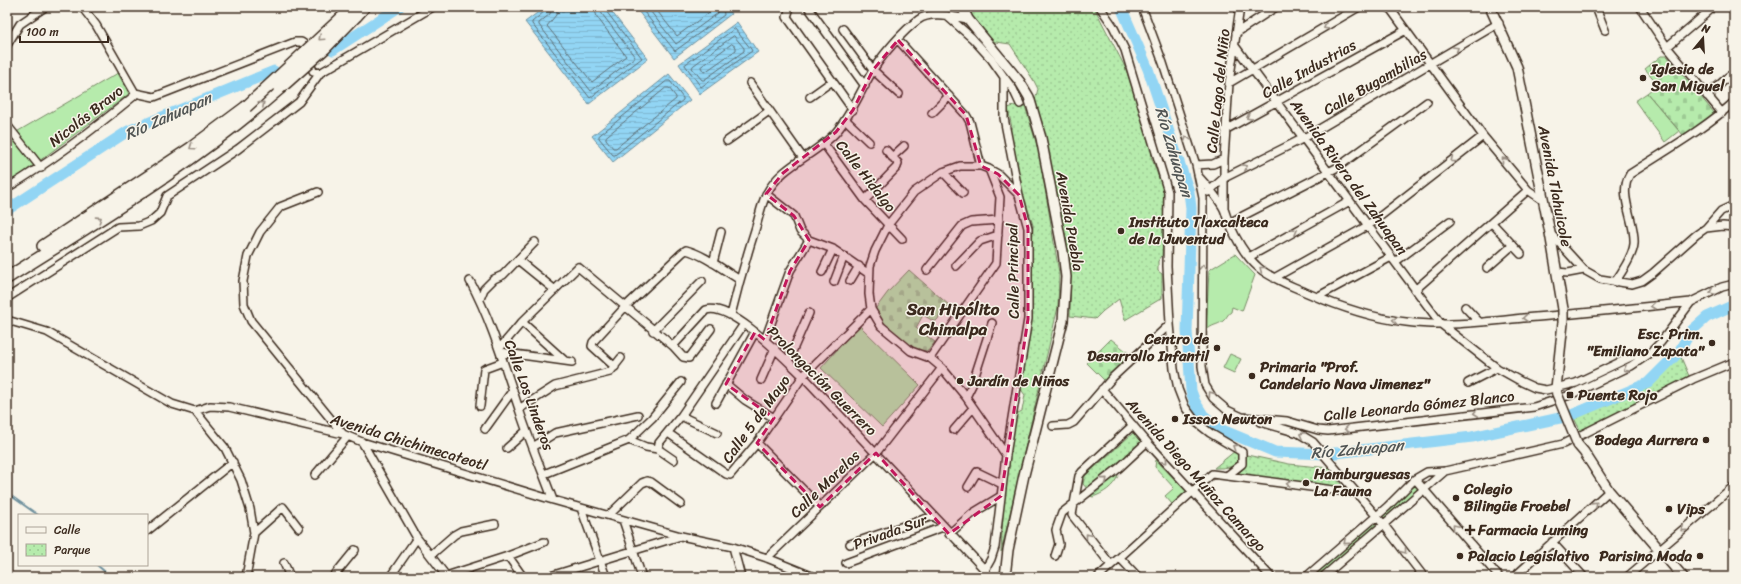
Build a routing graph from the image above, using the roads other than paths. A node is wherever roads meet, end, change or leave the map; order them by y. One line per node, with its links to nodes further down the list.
1 (45, 7): 27 (street)
2 (82, 7): 40 (street, Nicolás Bravo)
3 (364, 7): 18 (highway)
4 (433, 7): 33 (street)
5 (790, 7): 36 (street)
6 (808, 7): 39 (street)
7 (962, 7): 20 (main road, Avenida Puebla)
8 (1100, 7): 144 (street)
9 (1142, 7): 66 (street, Calle Leonarda Gómez Blanco, one-way to 9)
10 (1240, 7): 25 (street, Calle Lago del Niño)
11 (1276, 7): 25 (street)
12 (1359, 7): 31 (street, one-way to 31)
13 (1389, 7): 23 (street)
14 (1490, 7): 21 (main road, Avenida Tlahuicole)
15 (1597, 7): 24 (street)
16 (1640, 7): 29 (street)
17 (1710, 7): 29 (street)
18 (352, 11): 112 (highway, one-way to 112, bridge); 118 (highway, one-way to 18, bridge)
19 (947, 16): 20 (street); 26 (street); 35 (street)
20 (968, 19): 260 (main road, Avenida Puebla)
21 (1499, 24): 30 (street, Calle Bugambilias, one-way to 21); 84 (main road, Avenida Tlahuicole)
22 (843, 29): 32 (street)
23 (1406, 30): 30 (street); 45 (street, Calle Industrias)
24 (1606, 30)
25 (1236, 33): 28 (street, Calle Lago del Niño)
26 (898, 40): 32 (street); 42 (street)
27 (7, 46)
28 (1235, 46): 31 (street, Avenida Rivera del Zahuapan); 37 (street, Calle Lago del Niño)
29 (1667, 47): 43 (street)
30 (1430, 65): 56 (street); 57 (street, Calle Bugambilias)
31 (1254, 69): 37 (street); 45 (street, Avenida Rivera del Zahuapan)
32 (873, 70): 39 (street); 41 (street)
33 (320, 73): 40 (street); 130 (street)
34 (1729, 76): 43 (street)
35 (1004, 77): 48 (street); 80 (street)
36 (831, 82): 44 (street); 49 (street)
37 (1229, 83): 55 (street, Calle Lago del Niño)
38 (750, 84): 50 (street)
39 (865, 86): 49 (street)
40 (135, 93): 68 (street, Nicolás Bravo)
41 (900, 94)
42 (949, 96): 51 (street); 67 (street)
43 (1707, 96): 52 (street)
44 (810, 97)
45 (1278, 102): 55 (street, Calle Industrias, one-way to 55); 57 (street, Avenida Rivera del Zahuapan)
46 (1427, 102): 70 (street)
47 (1734, 102): 52 (street)
48 (1020, 104)
49 (852, 110): 53 (street)
50 (769, 111): 58 (street); 64 (street)
51 (932, 113)
52 (1722, 113): 125 (street)
53 (846, 120): 59 (street); 60 (street)
54 (7, 125): 68 (street)
55 (1225, 130): 65 (street, Calle Lago del Niño)
56 (1483, 136): 76 (street, one-way to 56); 92 (street, one-way to 92)
57 (1304, 138): 70 (street, Avenida Rivera del Zahuapan); 73 (street, Calle Bugambilias, one-way to 57)
58 (728, 141)
59 (869, 142)
60 (824, 144): 64 (street); 82 (street, Calle Hidalgo)
61 (904, 146): 63 (street)
62 (886, 150): 63 (street)
63 (892, 157): 82 (street)
64 (803, 158): 79 (street)
65 (1224, 159): 66 (street); 73 (street, Calle Lago del Niño)
66 (1196, 165): 72 (street, Calle Leonarda Gómez Blanco)
67 (981, 166): 69 (street, Calle Principal); 71 (street, Calle Principal)
68 (41, 168): 74 (street, Nicolás Bravo)
69 (989, 168): 80 (street, Calle Principal); 87 (street)
70 (1329, 171): 83 (street, Avenida Rivera del Zahuapan); 89 (street)
71 (943, 172): 78 (street); 91 (street, Calle Principal)
72 (1200, 178): 75 (street); 81 (street, Calle Leonarda Gómez Blanco)
73 (1224, 178): 75 (street, Calle Bugambilias); 86 (street, Calle Lago del Niño)
74 (7, 188)
75 (1210, 189): 81 (street, Calle Bugambilias); 86 (street)
76 (1528, 190): 84 (street); 90 (street)
77 (318, 192): 189 (street)
78 (963, 193)
79 (766, 194): 99 (street); 121 (street)
80 (1019, 195): 198 (street, Calle Principal)
81 (1203, 198): 180 (street, Calle Leonarda Gómez Blanco, one-way to 81)
82 (866, 200): 91 (street, Calle Hidalgo)
83 (1350, 201): 92 (street, Avenida Rivera del Zahuapan); 105 (street, one-way to 83)
84 (1544, 201): 96 (main road, Avenida Tlahuicole)
85 (1734, 206): 94 (street)
86 (1224, 210): 89 (street)
87 (999, 220): 97 (street); 113 (street)
88 (1450, 220): 107 (street)
89 (1229, 223): 105 (street)
90 (1492, 223): 101 (street); 128 (street)
91 (888, 225): 98 (street, Calle Hidalgo); 117 (street, Calle Principal)
92 (1369, 225): 107 (street, Avenida Rivera del Zahuapan); 119 (street)
93 (1734, 227): 94 (street)
94 (1706, 228): 125 (street)
95 (721, 232): 108 (street)
96 (1550, 233): 114 (street); 116 (main road, Avenida Tlahuicole)
97 (998, 234): 110 (street); 155 (street)
98 (902, 239)
99 (809, 240): 102 (street); 149 (street)
100 (535, 242): 106 (street)
101 (1513, 245): 103 (street); 111 (street)
102 (833, 248): 104 (street); 115 (street)
103 (1521, 254)
104 (844, 256): 109 (street); 124 (street)
105 (1249, 257): 119 (street, one-way to 105)
106 (518, 260): 127 (street); 131 (street)
107 (1393, 260): 128 (street, Avenida Rivera del Zahuapan); 129 (street)
108 (713, 263): 121 (street); 133 (street)
109 (859, 266): 117 (street); 123 (street)
110 (956, 266)
111 (1487, 268)
112 (7, 269)
113 (927, 270)
114 (1584, 270): 116 (street); 125 (street)
115 (822, 272)
116 (1557, 272): 138 (main road, Avenida Tlahuicole)
117 (869, 274): 135 (street, Calle Principal)
118 (7, 278)
119 (1274, 278): 129 (street)
120 (470, 280): 131 (street, Calle Los Linderos)
121 (740, 280): 137 (street)
122 (702, 281): 147 (street)
123 (850, 281)
124 (834, 282)
125 (1614, 282)
126 (1734, 284): 132 (street, Calle Leonarda Gómez Blanco, one-way to 132)
127 (555, 290): 133 (street); 140 (street)
128 (1415, 290): 145 (street, Avenida Rivera del Zahuapan)
129 (1318, 297): 145 (street, one-way to 129)
130 (7, 298)
131 (480, 299): 152 (street, Calle Los Linderos)
132 (1691, 302): 138 (street, one-way to 138); 180 (street, Calle Leonarda Gómez Blanco, one-way to 180)
133 (625, 307): 147 (street); 161 (street)
134 (1465, 307): 141 (street)
135 (871, 309): 155 (street, Calle Principal); 164 (street, Calle 5 de Mayo)
136 (809, 313): 157 (street)
137 (731, 315): 143 (street, Prolongación Guerrero); 150 (street, Prolongación Guerrero)
138 (1563, 316): 141 (street, one-way to 141); 171 (main road, Avenida Tlahuicole)
139 (7, 320): 177 (street)
140 (522, 322): 152 (street); 156 (street)
141 (1479, 322): 145 (street)
142 (992, 323): 172 (street)
143 (744, 324): 148 (street, Prolongación Guerrero); 179 (street)
144 (1170, 324): 169 (street); 204 (street, one-way to 144)
145 (1441, 324): 163 (street, Avenida Rivera del Zahuapan)
146 (711, 329): 150 (street)
147 (653, 331): 150 (street)
148 (755, 332): 149 (street, Prolongación Guerrero); 168 (street)
149 (765, 340): 151 (street, Prolongación Guerrero)
150 (672, 346)
151 (775, 348): 157 (street, Prolongación Guerrero); 165 (street)
152 (500, 351): 156 (street); 158 (street, Calle Los Linderos)
153 (1638, 354): 171 (street, Avenida Rivera del Zahuapan)
154 (621, 358): 161 (street)
155 (930, 358): 162 (street, Calle Principal)
156 (564, 360): 159 (street)
157 (788, 361): 164 (street, Prolongación Guerrero)
158 (503, 362): 170 (street, Calle Los Linderos); 174 (street)
159 (572, 362)
160 (1734, 362): 201 (street)
161 (615, 367): 176 (street)
162 (942, 368): 172 (street, Calle Principal); 197 (street, Calle Morelos)
163 (1497, 368): 167 (street); 171 (street, Avenida Rivera del Zahuapan)
164 (803, 376): 181 (street, Calle 5 de Mayo); 197 (street, Prolongación Guerrero)
165 (761, 380)
166 (680, 382): 190 (street)
167 (1468, 383)
168 (726, 384): 173 (street); 181 (street)
169 (1102, 389): 182 (street, Avenida Diego Muñoz Camargo); 183 (street)
170 (513, 390): 176 (street, Calle Los Linderos); 184 (street)
171 (1559, 391): 211 (main road, bridge)
172 (966, 397): 175 (street, Calle Principal)
173 (716, 402)
174 (480, 406)
175 (973, 408): 185 (street); 198 (street, Calle Principal)
176 (519, 409): 186 (street, Calle Los Linderos)
177 (195, 411): 189 (street, Avenida Chichimecateotl); 200 (street)
178 (638, 415): 194 (street)
179 (681, 416): 187 (street); 188 (street)
180 (1242, 417): 212 (street, one-way to 180)
181 (774, 418): 193 (street, Calle 5 de Mayo)
182 (1133, 425): 192 (street, Avenida Diego Muñoz Camargo); 216 (street)
183 (1053, 426)
184 (486, 430)
185 (954, 430)
186 (526, 431): 194 (street, Calle Los Linderos); 195 (street)
187 (668, 433): 193 (street, Calle 5 de Mayo); 196 (street)
188 (717, 433)
189 (345, 435): 191 (street, Avenida Chichimecateotl); 203 (street)
190 (629, 440): 196 (street); 202 (street)
191 (362, 442): 214 (street, Avenida Chichimecateotl); 231 (street)
192 (1147, 442): 210 (street, Avenida Diego Muñoz Camargo, one-way to 210); 216 (street, one-way to 192)
193 (757, 443): 217 (street)
194 (533, 447): 202 (street, Calle Los Linderos)
195 (507, 448)
196 (658, 449): 199 (street)
197 (876, 453): 217 (street, Calle Morelos); 220 (street, Prolongación Guerrero)
198 (1006, 455): 206 (street, Calle Principal)
199 (674, 460)
200 (233, 462): 227 (street); 228 (street)
201 (1445, 471): 205 (street); 209 (street)
202 (544, 474): 214 (street, Calle Los Linderos)
203 (315, 475)
204 (1228, 475): 210 (street); 212 (street, one-way to 204)
205 (1415, 479): 209 (street); 221 (street)
206 (1002, 484): 208 (street); 213 (street, Calle Principal)
207 (1734, 486): 236 (street, one-way to 236)
208 (968, 487)
209 (1424, 489): 224 (street); 267 (street, one-way to 209)
210 (1193, 491): 243 (street); 263 (street, Avenida Diego Muñoz Camargo)
211 (1609, 491): 233 (street, one-way to 211); 236 (main road)
212 (1356, 493): 221 (street)
213 (1001, 496): 229 (street); 248 (street, Calle Principal)
214 (553, 500): 218 (street, Avenida Chichimecateotl)
215 (680, 504): 219 (street)
216 (1074, 504): 241 (street); 247 (street, one-way to 216)
217 (820, 507): 242 (street, Calle Morelos)
218 (581, 508): 219 (street, Avenida Chichimecateotl); 244 (street)
219 (609, 515): 222 (street, Avenida Chichimecateotl)
220 (933, 516): 225 (street, Prolongación Guerrero); 234 (street)
221 (1376, 516): 224 (street); 264 (street, one-way to 264)
222 (622, 520): 230 (street, Avenida Chichimecateotl); 238 (street)
223 (495, 524): 239 (street)
224 (1384, 525): 265 (street); 266 (street, one-way to 266)
225 (943, 527): 229 (street, Prolongación Guerrero); 245 (street, Privada Sur)
226 (299, 528): 228 (street)
227 (148, 530)
228 (254, 533): 250 (street)
229 (949, 534): 248 (street, Prolongación Guerrero)
230 (682, 536): 235 (street, Avenida Chichimecateotl); 238 (street)
231 (417, 538): 239 (street); 253 (street)
232 (544, 542): 240 (street)
233 (1552, 542): 268 (street); 269 (street)
234 (850, 544)
235 (732, 547): 242 (street, Avenida Chichimecateotl); 258 (street)
236 (1660, 549): 270 (street); 271 (main road)
237 (355, 550): 252 (street)
238 (633, 551): 244 (street); 257 (street)
239 (431, 555): 249 (street)
240 (508, 556): 249 (street); 254 (street)
241 (1055, 556)
242 (767, 558): 259 (street, Avenida Chichimecateotl)
243 (1120, 558): 247 (street); 262 (street)
244 (600, 560): 255 (street); 256 (street)
245 (846, 562)
246 (284, 563): 251 (street)
247 (1111, 565): 261 (street)
248 (983, 574)
249 (447, 576)
250 (246, 577)
251 (290, 577)
252 (333, 577)
253 (390, 577)
254 (523, 577)
255 (547, 577)
256 (606, 577)
257 (642, 577)
258 (741, 577)
259 (814, 577)
260 (1005, 577)
261 (1098, 577)
262 (1138, 577)
263 (1271, 577)
264 (1306, 577)
265 (1323, 577)
266 (1424, 577)
267 (1500, 577)
268 (1514, 577)
269 (1584, 577)
270 (1627, 577)
271 (1683, 577)

